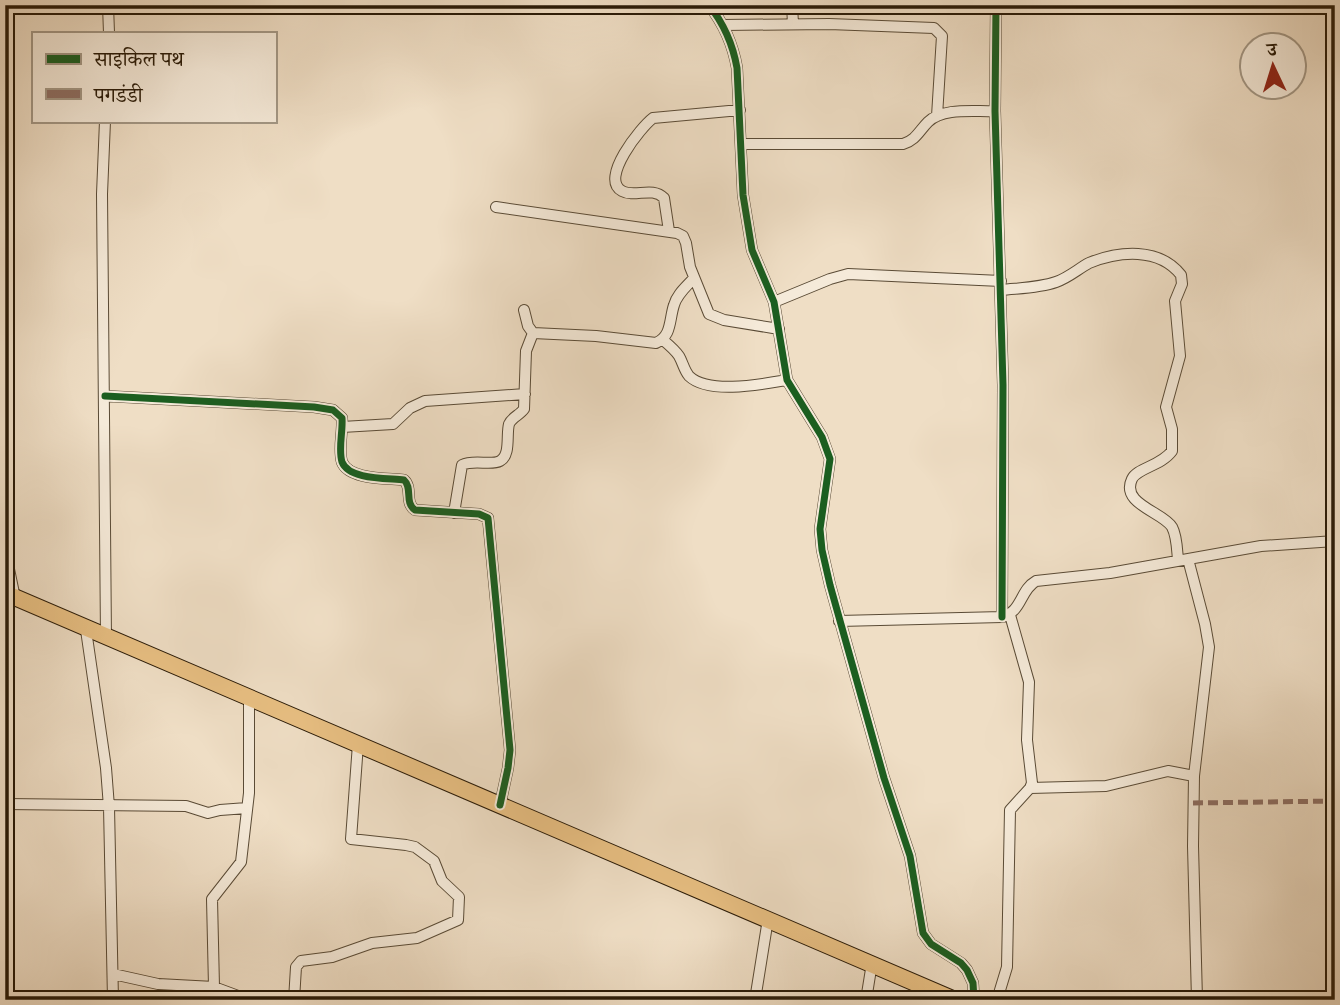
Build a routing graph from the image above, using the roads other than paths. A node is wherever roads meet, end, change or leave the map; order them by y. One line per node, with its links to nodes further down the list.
1 (108, 5): 7 (street)
2 (709, 5): 6 (street)
3 (792, 5): 5 (street)
4 (996, 5): 9 (street)
5 (793, 24): 6 (street); 10 (street)
6 (723, 25): 8 (street)
7 (109, 32)
8 (740, 110): 12 (street); 14 (street)
9 (995, 111): 10 (street); 16 (street)
10 (937, 116): 12 (street)
11 (105, 122): 24 (street)
12 (741, 144): 17 (street)
13 (496, 207): 14 (street)
14 (669, 231): 15 (street)
15 (694, 278): 19 (street); 21 (street)
16 (1001, 286): 17 (street); 29 (street); 31 (street)
17 (774, 302): 19 (street)
18 (524, 310): 20 (street)
19 (779, 329): 22 (street)
20 (533, 332): 21 (street); 23 (street)
21 (663, 340): 22 (street)
22 (788, 380): 32 (street)
23 (525, 394): 25 (street); 26 (street)
24 (105, 396): 25 (street); 34 (street)
25 (342, 426): 26 (street)
26 (454, 513): 40 (street)
27 (1335, 541): 29 (street)
28 (5, 550): 30 (street)
29 (1183, 559): 31 (street); 37 (street)
30 (10, 595): 33 (main road)
31 (1006, 616): 32 (street); 38 (street)
32 (839, 621): 56 (street)
33 (86, 630): 34 (main road); 41 (street)
34 (106, 638): 35 (main road)
35 (249, 697): 36 (main road); 42 (street)
36 (358, 744): 40 (main road); 50 (street)
37 (1194, 776): 38 (street); 58 (street)
38 (1030, 788): 57 (street)
39 (5, 804): 41 (street)
40 (500, 805): 43 (main road)
41 (109, 807): 42 (street); 45 (street)
42 (247, 808): 46 (street)
43 (768, 919): 44 (main road); 53 (street)
44 (872, 963): 54 (street); 55 (main road)
45 (113, 974): 46 (street); 48 (street)
46 (214, 987): 49 (street)
47 (1335, 997): 59 (street)
48 (113, 1000)
49 (249, 1000)
50 (294, 1000)
51 (306, 1000): 52 (street)
52 (321, 1000)
53 (755, 1000)
54 (866, 1000)
55 (955, 1000)
56 (974, 1000)
57 (997, 1000)
58 (1197, 1000)
59 (1325, 1000)

